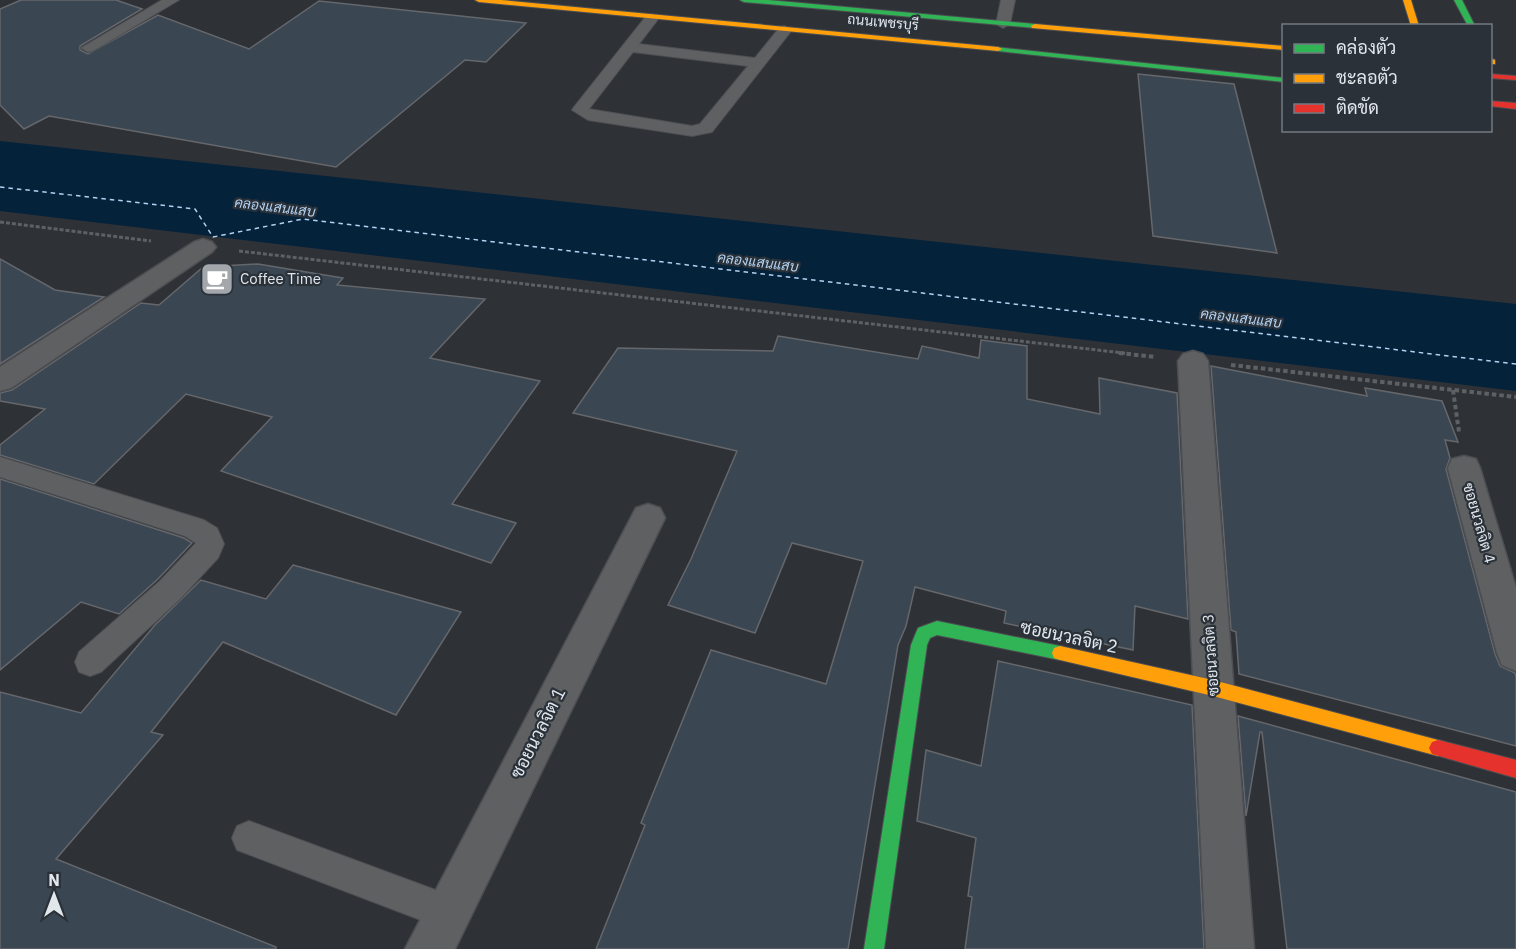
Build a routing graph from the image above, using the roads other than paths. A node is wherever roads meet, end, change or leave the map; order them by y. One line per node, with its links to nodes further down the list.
1 (172, 0): 16 (lane)
2 (479, 0): 10 (main road, ถนนเพชรบุรี)
3 (601, 0): 10 (main road, ถนนเพชรบุรี)
4 (744, 0): 9 (main road, ถนนเพชรบุรี)
5 (831, 0): 9 (lane)
6 (1008, 0): 11 (lane)
7 (1407, 0): 12 (main road)
8 (1458, 0): 13 (main road)
9 (843, 9): 11 (main road, ถนนเพชรบุรี)
10 (650, 11): 14 (main road, ถนนเพชรบุรี); 15 (lane); 22 (main road, ถนนเพชรบุรี)
11 (1003, 24): 17 (main road, ถนนเพชรบุรี)
12 (1414, 24)
13 (1471, 24)
14 (785, 30): 18 (lane); 24 (main road, ถนนเพชรบุรี)
15 (629, 47): 18 (lane); 18 (lane)
16 (88, 48)
17 (1282, 50)
18 (758, 63)
19 (1508, 63): 20 (main road)
20 (1492, 65)
21 (1492, 66): 23 (main road)
22 (1282, 69)
23 (1516, 78)
24 (1282, 80)
25 (1492, 92): 26 (main road)
26 (1516, 94)
27 (1492, 103): 28 (main road)
28 (1516, 105)
29 (203, 247): 31 (street)
30 (1193, 361): 37 (street, ซอยนวลจิต 3)
31 (0, 381)
32 (0, 467): 36 (lane)
33 (1464, 468): 35 (street, ซอยนวลจิต 4)
34 (648, 518): 40 (street, ซอยนวลจิต 1)
35 (1515, 648)
36 (90, 662)
37 (1213, 688): 38 (main road, ซอยนวลจิต 2); 42 (main road, ซอยนวลจิต 2); 43 (street, ซอยนวลจิต 3)
38 (1516, 769)
39 (249, 838): 40 (lane)
40 (447, 912): 41 (street, ซอยนวลจิต 1)
41 (429, 949)
42 (874, 949)
43 (1230, 949)

